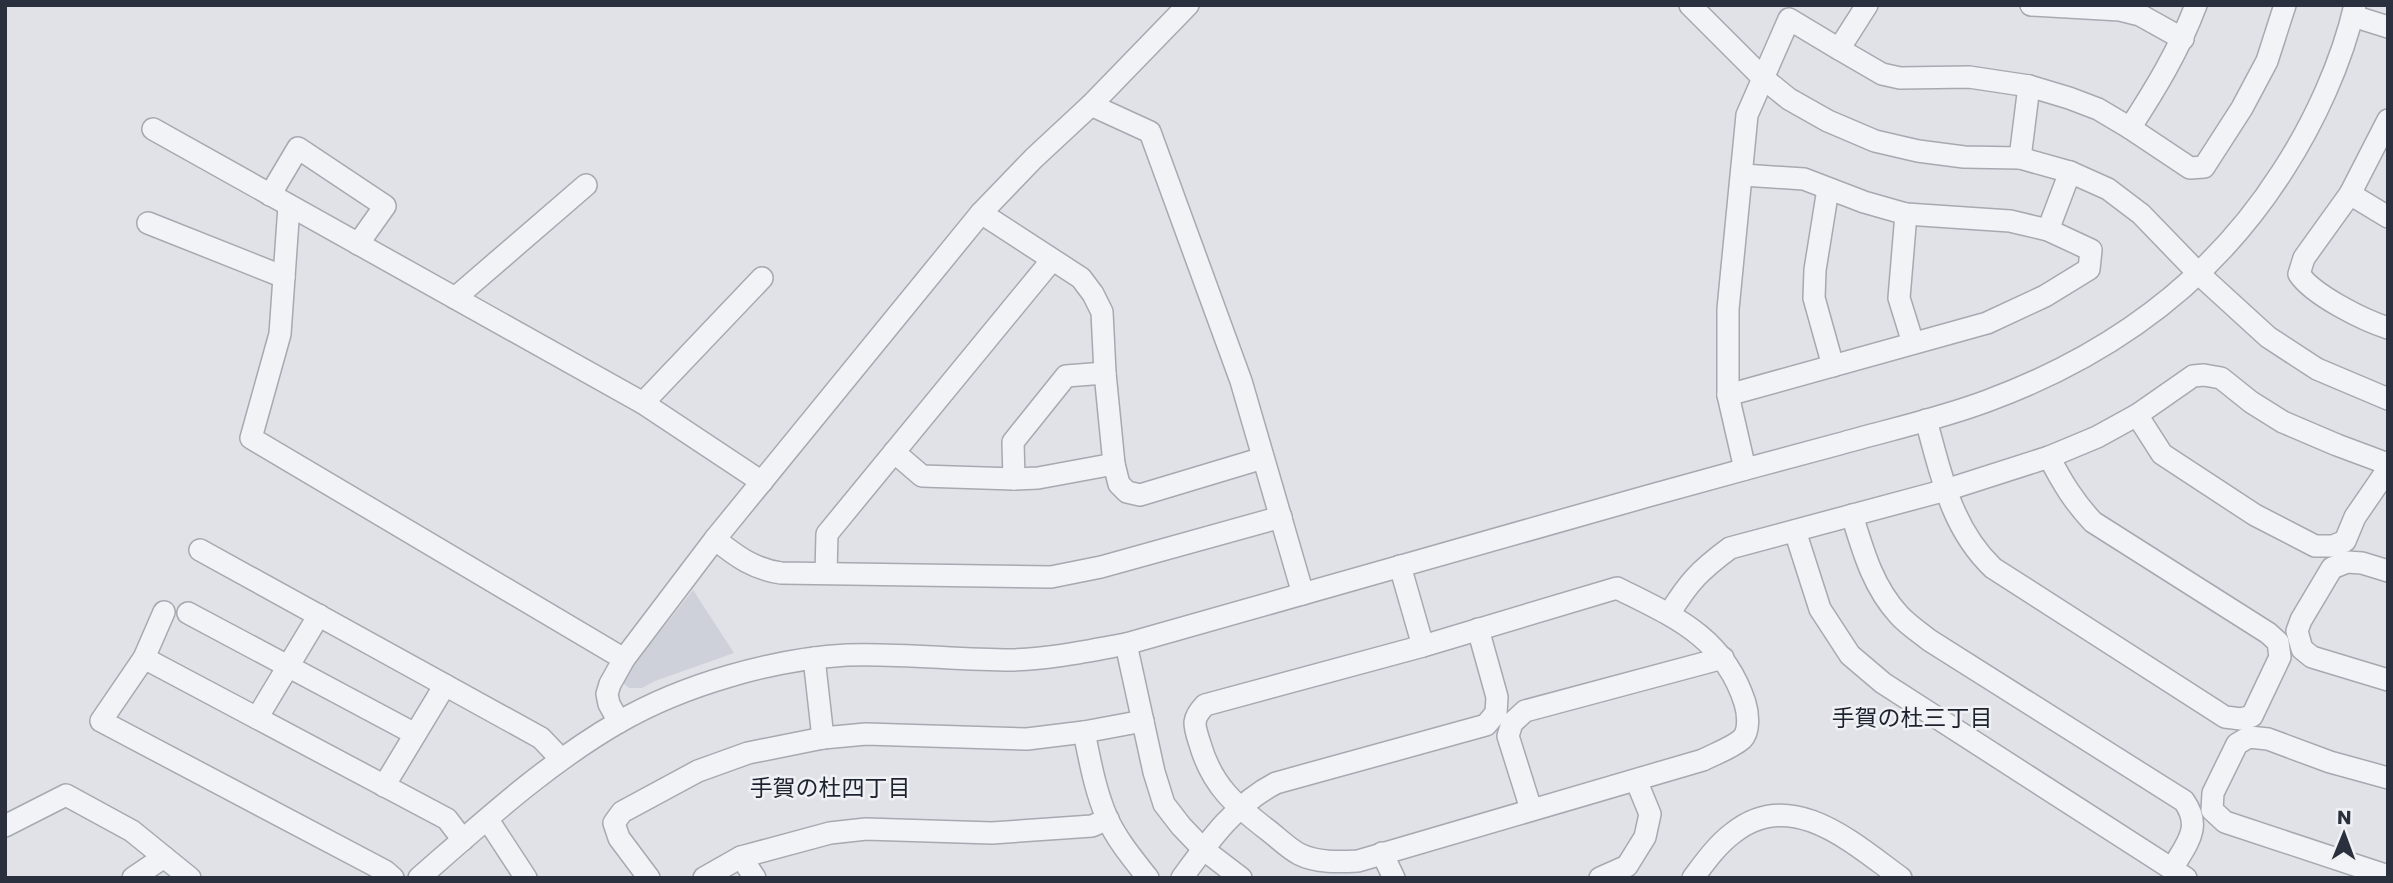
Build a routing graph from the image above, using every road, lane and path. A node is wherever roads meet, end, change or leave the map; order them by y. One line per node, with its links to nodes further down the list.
1 (1188, 5): 14 (street)
2 (1690, 5): 12 (street)
3 (1867, 5): 11 (street)
4 (2031, 5): 10 (street)
5 (2196, 5): 10 (street)
6 (2285, 5): 16 (street)
7 (2354, 11): 9 (street); 33 (street)
8 (1793, 12): 11 (street); 12 (street)
9 (2388, 27)
10 (2183, 39): 16 (street)
11 (1839, 49): 13 (street)
12 (1763, 78): 18 (street); 20 (street)
13 (2029, 86): 16 (street); 18 (street)
14 (1091, 105): 26 (street); 48 (street)
15 (2387, 124): 23 (street)
16 (2130, 128)
17 (153, 129): 24 (street)
18 (2020, 158): 19 (street)
19 (2070, 172): 30 (street); 33 (street)
20 (1742, 175): 22 (street); 41 (street)
21 (586, 185): 36 (street)
22 (1828, 189): 27 (street); 39 (street)
23 (2350, 194): 28 (street); 37 (street)
24 (270, 195): 25 (street); 31 (street)
25 (289, 205): 31 (street); 34 (street)
26 (981, 213): 32 (street); 53 (street)
27 (1906, 214): 30 (street); 38 (street)
28 (2388, 217)
29 (148, 223): 34 (street)
30 (2048, 230): 38 (street)
31 (358, 244): 36 (street)
32 (1052, 260): 40 (street); 46 (street)
33 (2199, 274): 42 (street); 45 (street)
34 (284, 277): 74 (street)
35 (762, 278): 43 (street)
36 (455, 298): 43 (street)
37 (2388, 328)
38 (1913, 343): 39 (street)
39 (1833, 366): 41 (street)
40 (1104, 373): 49 (street); 52 (street)
41 (1728, 395): 51 (street)
42 (2388, 400)
43 (643, 403): 53 (street)
44 (2137, 415): 47 (street); 50 (street); 50 (street)
45 (1926, 420): 51 (street); 54 (street)
46 (894, 452): 52 (street); 62 (street)
47 (2049, 457): 54 (street); 54 (street)
48 (1263, 458): 49 (street); 56 (street)
49 (1114, 464): 52 (street)
50 (2388, 467)
51 (1745, 469): 60 (street)
52 (1014, 479)
53 (762, 482): 58 (street)
54 (1946, 490): 55 (street)
55 (1852, 515): 57 (street); 98 (street)
56 (1280, 517): 62 (street); 63 (street)
57 (1795, 531): 66 (street); 98 (street)
58 (715, 539): 62 (street); 74 (street)
59 (200, 550): 67 (street)
60 (1400, 566): 63 (street); 70 (street)
61 (2388, 571): 76 (street)
62 (826, 573)
63 (1303, 594): 69 (street)
64 (164, 612): 71 (street)
65 (188, 613): 75 (street)
66 (1669, 614): 68 (street); 73 (street)
67 (319, 615): 75 (street); 77 (street)
68 (1478, 629): 70 (street); 88 (street)
69 (1126, 644): 72 (street); 79 (street)
70 (1423, 646): 88 (street)
71 (144, 658): 78 (street); 102 (street)
72 (814, 658): 80 (street); 83 (street)
73 (1723, 658): 86 (street); 89 (street)
74 (624, 659): 80 (street)
75 (289, 665): 78 (street); 82 (street)
76 (2388, 680)
77 (445, 685): 82 (street); 84 (street)
78 (257, 718): 87 (street)
79 (1143, 721): 81 (street); 94 (street)
80 (619, 722): 84 (street)
81 (1084, 732): 83 (street); 90 (street)
82 (415, 733): 87 (street)
83 (823, 738): 105 (street)
84 (561, 759): 91 (street)
85 (2388, 778): 99 (street)
86 (1636, 780): 89 (street); 112 (street)
87 (384, 786): 93 (street)
88 (1238, 807): 94 (street); 95 (street)
89 (1531, 809): 95 (street)
90 (1108, 819): 97 (street); 108 (street)
91 (488, 820): 93 (street); 104 (street)
92 (5, 826): 96 (street)
93 (463, 840): 103 (street)
94 (1203, 849): 109 (street); 110 (street)
95 (1382, 853): 111 (street)
96 (164, 857): 100 (street); 101 (street)
97 (741, 857): 106 (street); 107 (street)
98 (2179, 874)
99 (2388, 876)
100 (132, 878)
101 (190, 878)
102 (393, 878)
103 (419, 878)
104 (526, 878)
105 (649, 878)
106 (704, 878)
107 (755, 878)
108 (1148, 878)
109 (1182, 878)
110 (1241, 878)
111 (1394, 878)
112 (1600, 878)
113 (1693, 878): 114 (street)
114 (1901, 878)

